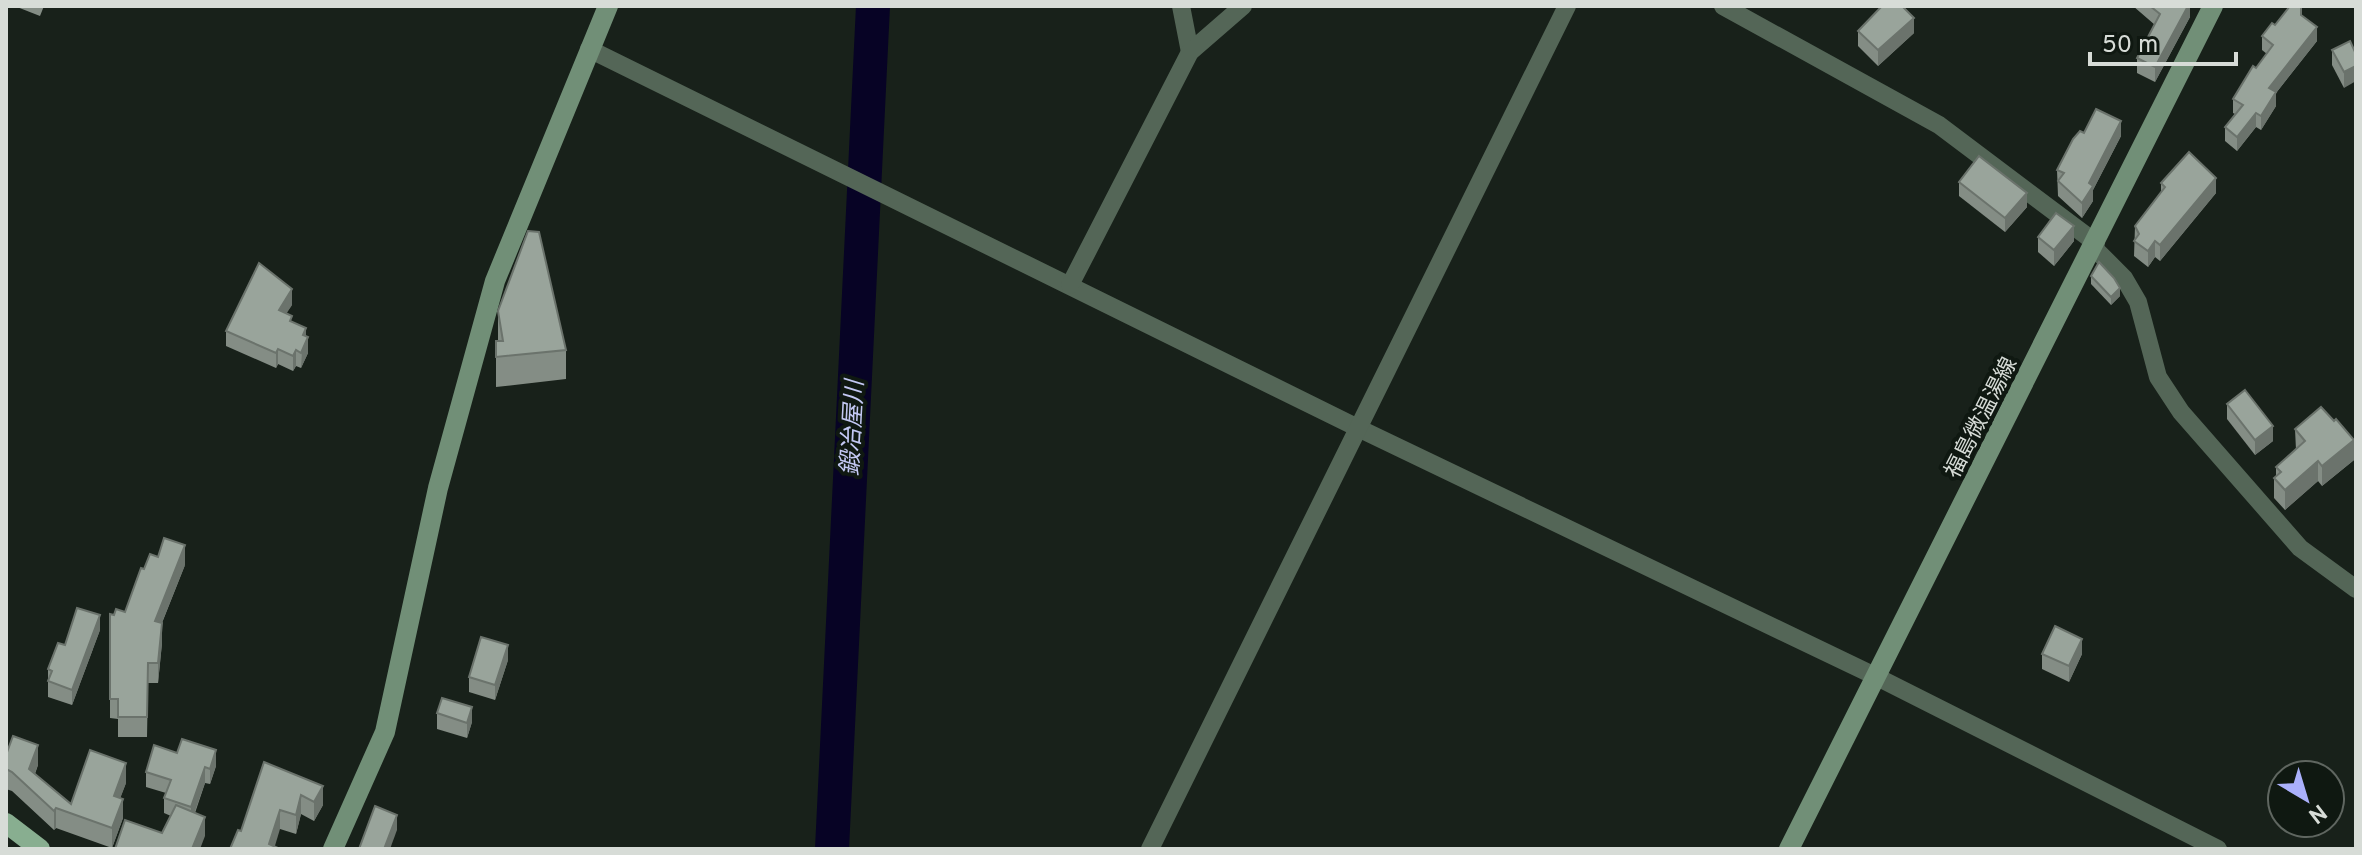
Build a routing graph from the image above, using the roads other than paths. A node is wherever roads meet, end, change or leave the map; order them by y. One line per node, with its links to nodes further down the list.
1 (608, 6): 7 (main road)
2 (1181, 6): 8 (street)
3 (1243, 6): 8 (street)
4 (1567, 6): 11 (street)
5 (1723, 6): 9 (street)
6 (2213, 6): 9 (main road, 福島微温湯線)
7 (589, 49): 10 (street); 16 (main road)
8 (1190, 52): 10 (street)
9 (2095, 246): 12 (street); 13 (main road, 福島微温湯線)
10 (1070, 285): 11 (street)
11 (1358, 428): 13 (street); 17 (street)
12 (2356, 589)
13 (1875, 676): 18 (main road, 福島微温湯線); 19 (street)
14 (6, 823): 15 (main road)
15 (40, 849)
16 (333, 849)
17 (1150, 849)
18 (1789, 849)
19 (2218, 849)

